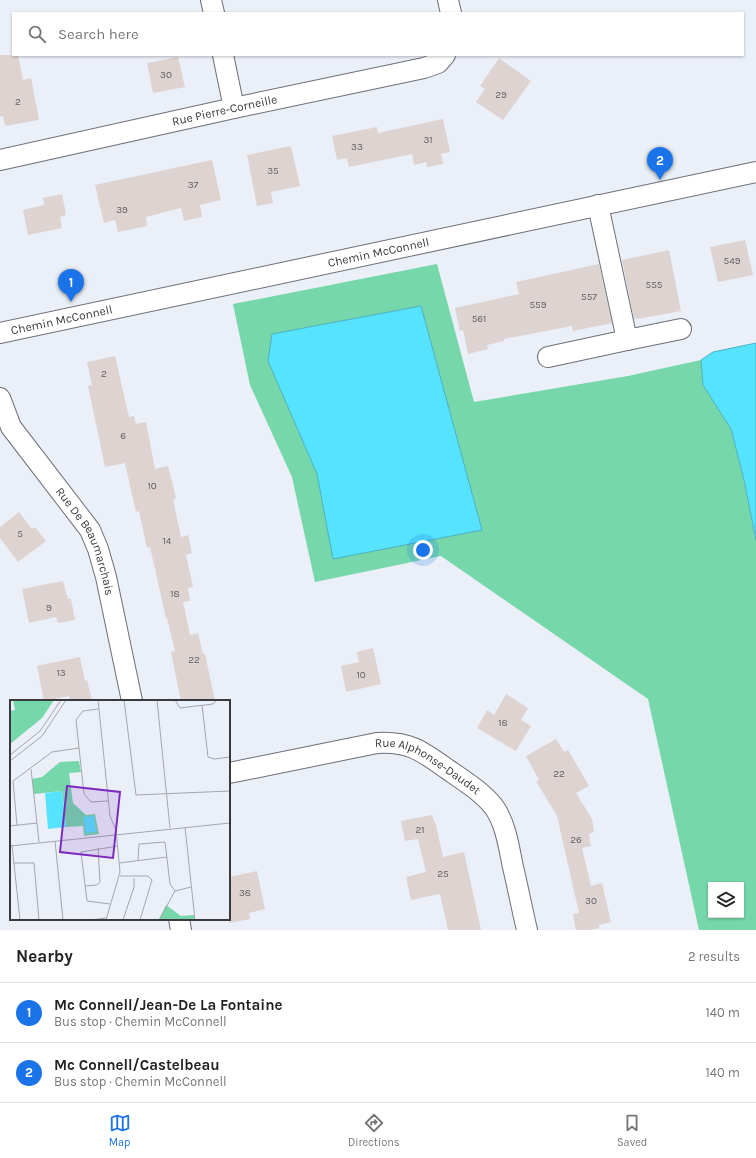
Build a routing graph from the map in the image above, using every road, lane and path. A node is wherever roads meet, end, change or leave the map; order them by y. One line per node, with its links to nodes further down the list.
1 (211, 0): 3 (street)
2 (448, 0): 4 (street)
3 (214, 12)
4 (451, 12)
5 (223, 56): 7 (street)
6 (444, 56): 7 (street, Rue Pierre-Corneille)
7 (234, 108): 8 (street, Rue Pierre-Corneille)
8 (0, 160)
9 (756, 172): 10 (street, Chemin McConnell)
10 (598, 205): 12 (street, Chemin McConnell); 13 (street)
11 (681, 329): 13 (street)
12 (0, 333)
13 (627, 340): 14 (street)
14 (548, 357)
15 (0, 398): 16 (street, Rue De Beaumarchais)
16 (132, 700)
17 (230, 773): 20 (street, Rue Alphonse-Daudet)
18 (179, 920): 19 (street)
19 (181, 930)
20 (527, 930)

